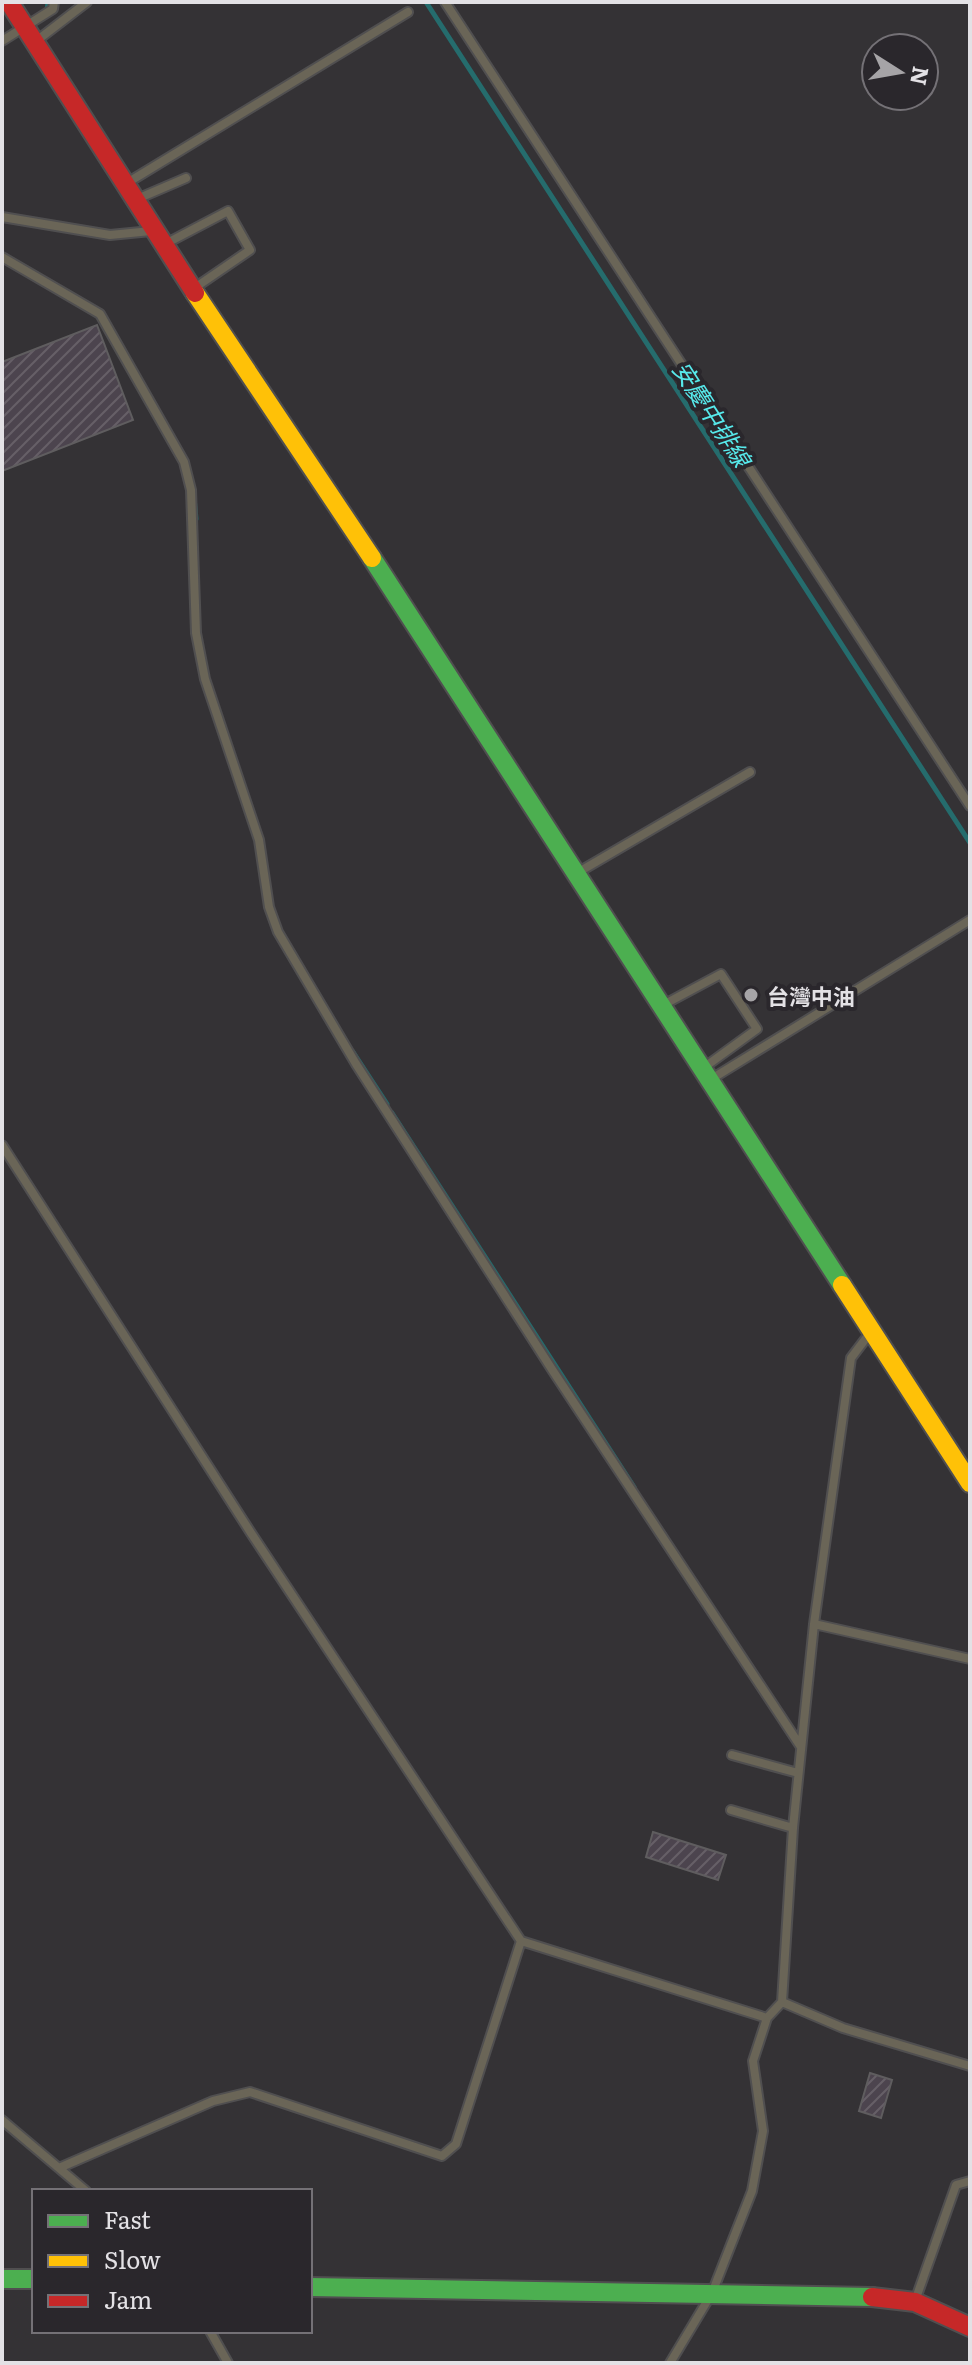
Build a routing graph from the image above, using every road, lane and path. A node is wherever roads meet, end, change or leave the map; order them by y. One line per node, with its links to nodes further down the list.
1 (9, 2): 6 (main road)
2 (54, 2): 6 (lane)
3 (87, 2): 6 (lane)
4 (445, 2): 15 (lane)
5 (408, 12): 9 (lane)
6 (30, 35): 7 (lane); 9 (main road)
7 (2, 41)
8 (186, 178): 9 (lane)
9 (132, 191): 11 (main road)
10 (2, 217): 11 (lane)
11 (160, 237): 13 (main road); 13 (lane)
12 (2, 257): 25 (lane)
13 (193, 289): 16 (main road)
14 (750, 772): 16 (lane)
15 (970, 806)
16 (576, 873): 18 (main road)
17 (970, 920): 19 (lane)
18 (661, 1006): 19 (main road); 19 (lane)
19 (705, 1075): 21 (main road)
20 (2, 1145): 30 (lane)
21 (870, 1332): 22 (main road); 23 (lane)
22 (970, 1483)
23 (814, 1624): 24 (lane); 25 (lane)
24 (970, 1659)
25 (801, 1747): 27 (lane)
26 (732, 1755): 27 (lane)
27 (798, 1773): 29 (lane)
28 (731, 1810): 29 (lane)
29 (793, 1828): 31 (lane)
30 (521, 1941): 32 (lane); 35 (lane)
31 (782, 2002): 32 (lane); 33 (lane)
32 (767, 2018): 41 (lane)
33 (970, 2066)
34 (2, 2120): 35 (lane)
35 (59, 2168): 37 (lane)
36 (970, 2181): 42 (lane)
37 (84, 2189)
38 (2, 2279): 39 (main road)
39 (32, 2279)
40 (312, 2287): 41 (main road)
41 (712, 2293): 42 (main road); 46 (lane)
42 (915, 2302): 43 (main road)
43 (970, 2327)
44 (211, 2333): 45 (lane)
45 (228, 2363)
46 (670, 2363)

